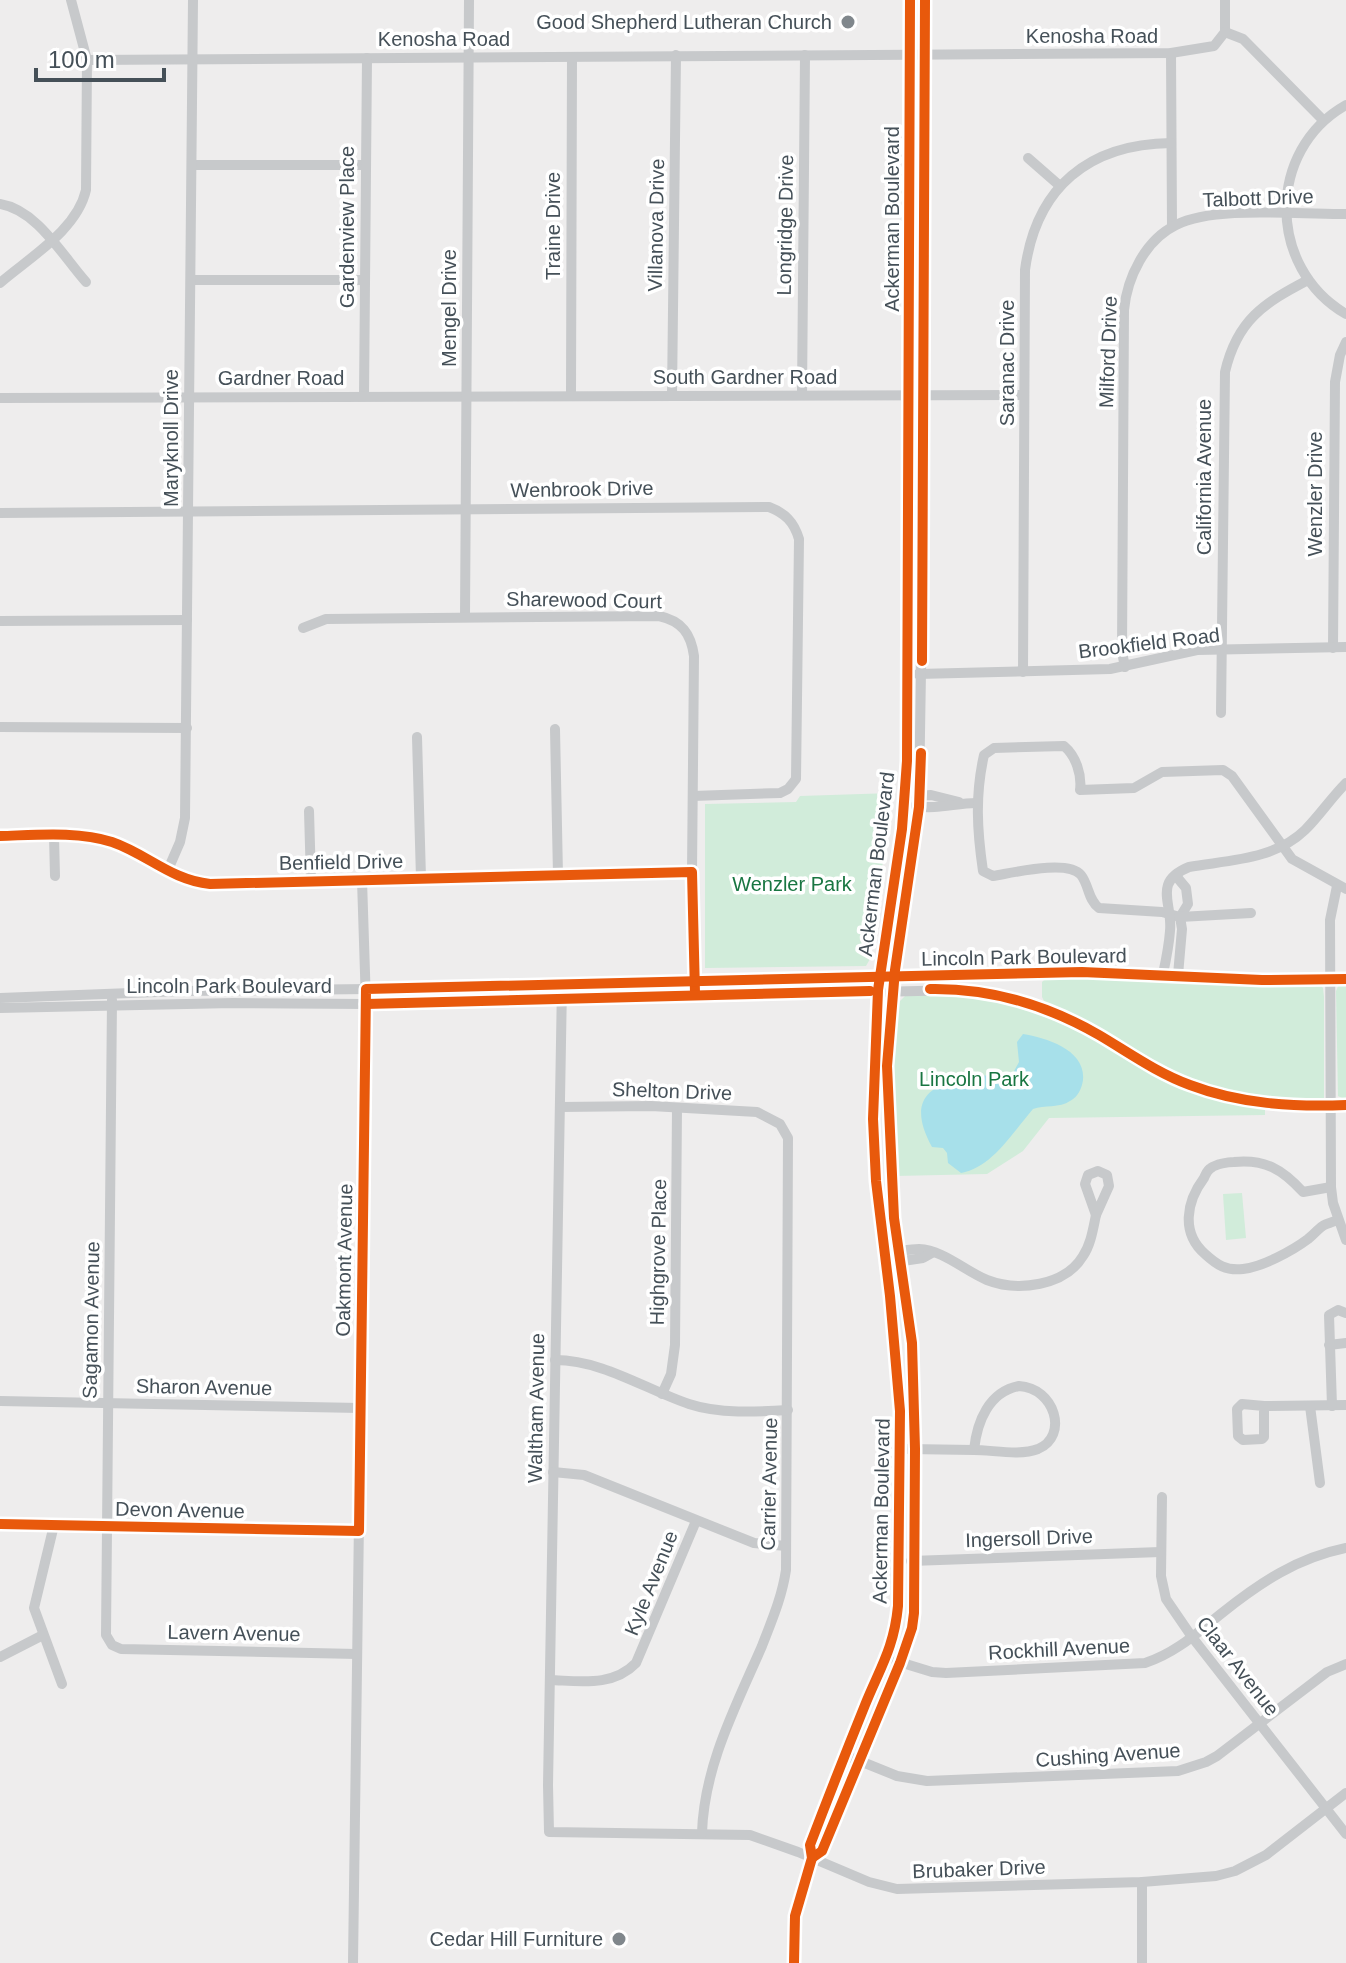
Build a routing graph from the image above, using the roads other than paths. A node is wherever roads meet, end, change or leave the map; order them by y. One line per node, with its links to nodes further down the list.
1 (71, 0): 17 (street)
2 (193, 0): 15 (street, Maryknoll Drive)
3 (469, 0): 13 (street, Mengel Drive)
4 (910, 0): 11 (street, Ackerman Boulevard)
5 (925, 0): 12 (street, Ackerman Boulevard)
6 (1225, 0): 7 (street)
7 (1225, 32): 8 (street, Kenosha Road); 19 (street)
8 (1171, 53): 12 (street, Kenosha Road); 20 (street)
9 (676, 55): 10 (street, Kenosha Road); 14 (street, Kenosha Road); 39 (street, Villanova Drive)
10 (805, 55): 11 (street, Kenosha Road); 40 (street, Longridge Drive)
11 (910, 55): 12 (street, Kenosha Road); 41 (street, Ackerman Boulevard)
12 (925, 55): 42 (street, Ackerman Boulevard)
13 (468, 57): 14 (street, Kenosha Road); 16 (street, Kenosha Road); 37 (street, Mengel Drive)
14 (572, 57): 38 (street, Traine Drive)
15 (192, 58): 16 (street, Kenosha Road); 17 (street, Kenosha Road); 22 (street, Maryknoll Drive)
16 (367, 58): 23 (street, Gardenview Place)
17 (87, 60): 29 (street)
18 (1346, 105): 19 (street)
19 (1323, 120): 26 (street)
20 (1171, 143): 24 (street, Saranac Drive); 28 (street)
21 (1028, 158): 24 (street)
22 (192, 165): 23 (street); 30 (street, Maryknoll Drive)
23 (366, 165): 31 (street, Gardenview Place)
24 (1060, 186): 43 (street, Saranac Drive)
25 (0, 204): 29 (street)
26 (1287, 214): 27 (street, Talbott Drive); 28 (street, Talbott Drive); 32 (street)
27 (1346, 214)
28 (1172, 226): 57 (street, Milford Drive)
29 (50, 241): 33 (street); 34 (street)
30 (191, 280): 31 (street); 44 (street, Maryknoll Drive)
31 (365, 280): 45 (street, Gardenview Place)
32 (1308, 280): 35 (street); 56 (street, California Avenue)
33 (86, 282)
34 (0, 283)
35 (1346, 314)
36 (1346, 342): 55 (street, Wenzler Drive)
37 (467, 395): 38 (street, South Gardner Road); 45 (street, Gardner Road); 47 (street, Mengel Drive)
38 (571, 395): 39 (street, South Gardner Road)
39 (672, 395): 40 (street, South Gardner Road)
40 (802, 395): 41 (street, South Gardner Road)
41 (910, 395): 42 (street, South Gardner Road); 59 (street, Ackerman Boulevard)
42 (923, 395): 43 (street, South Gardner Road); 60 (street, Ackerman Boulevard)
43 (1023, 395): 58 (street, Saranac Drive)
44 (189, 396): 45 (street, Gardner Road); 46 (street, Gardner Road); 48 (street, Maryknoll Drive)
45 (364, 396)
46 (0, 398)
47 (466, 508): 48 (street, Wenbrook Drive); 50 (street, Mengel Drive); 67 (street, Wenbrook Drive)
48 (188, 511): 49 (street, Wenbrook Drive); 51 (street, Maryknoll Drive)
49 (0, 513)
50 (465, 617): 53 (street, Sharewood Court); 67 (street, Sharewood Court)
51 (187, 620): 52 (street); 63 (street, Maryknoll Drive)
52 (0, 621)
53 (303, 628)
54 (1346, 647): 55 (street, Brookfield Road)
55 (1333, 648): 56 (street, Brookfield Road)
56 (1221, 650): 57 (street, Brookfield Road); 61 (street, California Avenue)
57 (1125, 667): 58 (street, Brookfield Road)
58 (1023, 672): 60 (street, Brookfield Road)
59 (908, 674): 60 (street, Brookfield Road); 68 (street, Ackerman Boulevard)
60 (922, 674): 69 (street, Ackerman Boulevard)
61 (1221, 713)
62 (0, 727): 63 (street)
63 (187, 728): 75 (street, Maryknoll Drive)
64 (555, 729): 77 (street)
65 (417, 737): 80 (street)
66 (1346, 783): 74 (street)
67 (693, 796): 76 (street, Sharewood Court)
68 (904, 801): 69 (street); 88 (street, Ackerman Boulevard)
69 (919, 801): 70 (street); 89 (street, Ackerman Boulevard)
70 (976, 803): 74 (street); 85 (street)
71 (309, 811): 82 (street)
72 (0, 836): 73 (street, Benfield Drive)
73 (54, 836): 75 (street, Benfield Drive); 78 (street)
74 (1281, 847): 79 (street); 83 (street)
75 (167, 872): 82 (street, Benfield Drive)
76 (692, 872): 77 (street, Benfield Drive); 92 (street, Sharewood Court)
77 (558, 875): 80 (street, Benfield Drive)
78 (55, 876)
79 (1176, 876): 85 (street); 85 (street)
80 (421, 878): 81 (street, Benfield Drive)
81 (362, 880): 82 (street, Benfield Drive); 94 (street, Oakmont Avenue)
82 (311, 881)
83 (1342, 888): 90 (street)
84 (1251, 913): 85 (street)
85 (1175, 915): 86 (street); 87 (street)
86 (1163, 974): 87 (street, Lincoln Park Boulevard); 89 (street, Lincoln Park Boulevard)
87 (1178, 975): 90 (street, Lincoln Park Boulevard)
88 (880, 977): 89 (street, Lincoln Park Boulevard); 92 (street, Lincoln Park Boulevard); 95 (street, Ackerman Boulevard)
89 (894, 977): 96 (street, Ackerman Boulevard)
90 (1329, 979): 91 (street, Lincoln Park Boulevard); 104 (street)
91 (1346, 979)
92 (695, 981): 93 (street, Lincoln Park Boulevard); 97 (street, Sharewood Court)
93 (562, 985): 94 (street, Lincoln Park Boulevard); 100 (street, Waltham Avenue)
94 (366, 989): 99 (street, Lincoln Park Boulevard); 101 (street, Oakmont Avenue)
95 (878, 990): 96 (street, Lincoln Park Boulevard); 97 (street, Lincoln Park Boulevard); 113 (street, Ackerman Boulevard)
96 (893, 990): 104 (street, Lincoln Park Boulevard); 112 (street, Ackerman Boulevard)
97 (695, 997): 100 (street, Lincoln Park Boulevard)
98 (0, 998): 99 (street, Lincoln Park Boulevard)
99 (112, 999): 101 (street, Lincoln Park Boulevard); 102 (street, Lincoln Park Boulevard); 120 (street, Sagamon Avenue)
100 (562, 1000): 101 (street, Lincoln Park Boulevard); 105 (street, Waltham Avenue)
101 (366, 1004): 125 (street, Oakmont Avenue)
102 (0, 1008)
103 (1346, 1105): 104 (street, Lincoln Park Boulevard)
104 (1331, 1106): 108 (street)
105 (561, 1107): 106 (street, Shelton Drive); 117 (street, Waltham Avenue)
106 (677, 1108): 107 (street, Shelton Drive); 118 (street, Highgrove Place)
107 (780, 1124): 126 (street, Carrier Avenue)
108 (1331, 1187): 110 (street); 110 (street)
109 (1096, 1215): 112 (street)
110 (1338, 1220): 111 (street)
111 (1346, 1240)
112 (900, 1257): 113 (street); 128 (street, Ackerman Boulevard)
113 (885, 1259): 127 (street, Ackerman Boulevard)
114 (1346, 1313): 116 (street)
115 (1346, 1343): 116 (street)
116 (1329, 1345): 124 (street)
117 (555, 1360): 118 (street); 130 (street, Waltham Avenue)
118 (662, 1394): 126 (street)
119 (0, 1401): 120 (street, Sharon Avenue)
120 (108, 1404): 125 (street, Sharon Avenue); 136 (street, Sagamon Avenue)
121 (1346, 1405): 124 (street)
122 (1264, 1406): 123 (street)
123 (1310, 1406): 124 (street); 131 (street)
124 (1332, 1406)
125 (360, 1408): 137 (street, Oakmont Avenue)
126 (788, 1410): 138 (street, Carrier Avenue)
127 (901, 1449): 128 (street); 142 (street, Ackerman Boulevard)
128 (915, 1449): 129 (street); 141 (street, Ackerman Boulevard)
129 (974, 1450): 129 (street)
130 (553, 1472): 133 (street); 151 (street, Waltham Avenue)
131 (1320, 1483)
132 (1162, 1497): 140 (street, Claar Avenue)
133 (696, 1521): 138 (street); 151 (street, Kyle Avenue)
134 (0, 1524): 135 (street, Devon Avenue)
135 (54, 1525): 136 (street, Devon Avenue); 143 (street)
136 (107, 1526): 137 (street, Devon Avenue); 145 (street, Sagamon Avenue)
137 (359, 1531): 146 (street, Oakmont Avenue)
138 (786, 1546): 159 (street, Carrier Avenue)
139 (1346, 1548): 144 (street, Rockhill Avenue)
140 (1160, 1552): 141 (street, Ingersoll Drive); 144 (street, Claar Avenue)
141 (915, 1560): 142 (street, Ingersoll Drive); 149 (street, Ackerman Boulevard)
142 (899, 1561): 148 (street, Ackerman Boulevard)
143 (43, 1635): 147 (street); 152 (street)
144 (1192, 1637): 149 (street, Rockhill Avenue); 153 (street, Claar Avenue)
145 (112, 1645): 146 (street, Lavern Avenue)
146 (357, 1654): 163 (street, Oakmont Avenue)
147 (0, 1657)
148 (887, 1658): 149 (street, Rockhill Avenue); 154 (street, Ackerman Boulevard)
149 (900, 1663): 155 (street, Ackerman Boulevard)
150 (1346, 1664): 153 (street, Cushing Avenue)
151 (550, 1680): 158 (street, Waltham Avenue)
152 (62, 1684)
153 (1260, 1723): 155 (street, Cushing Avenue); 157 (street, Claar Avenue)
154 (845, 1755): 155 (street, Cushing Avenue); 161 (street, Ackerman Boulevard)
155 (860, 1761): 161 (street, Ackerman Boulevard)
156 (1346, 1793): 157 (street, Brubaker Drive)
157 (1327, 1808): 160 (street, Claar Avenue); 162 (street, Brubaker Drive)
158 (549, 1832): 159 (street, Brubaker Drive)
159 (702, 1833): 161 (street, Brubaker Drive)
160 (1346, 1834)
161 (812, 1858): 162 (street, Brubaker Drive); 164 (street, Ackerman Boulevard)
162 (1142, 1882): 165 (street)
163 (353, 1963)
164 (794, 1963)
165 (1142, 1963)

